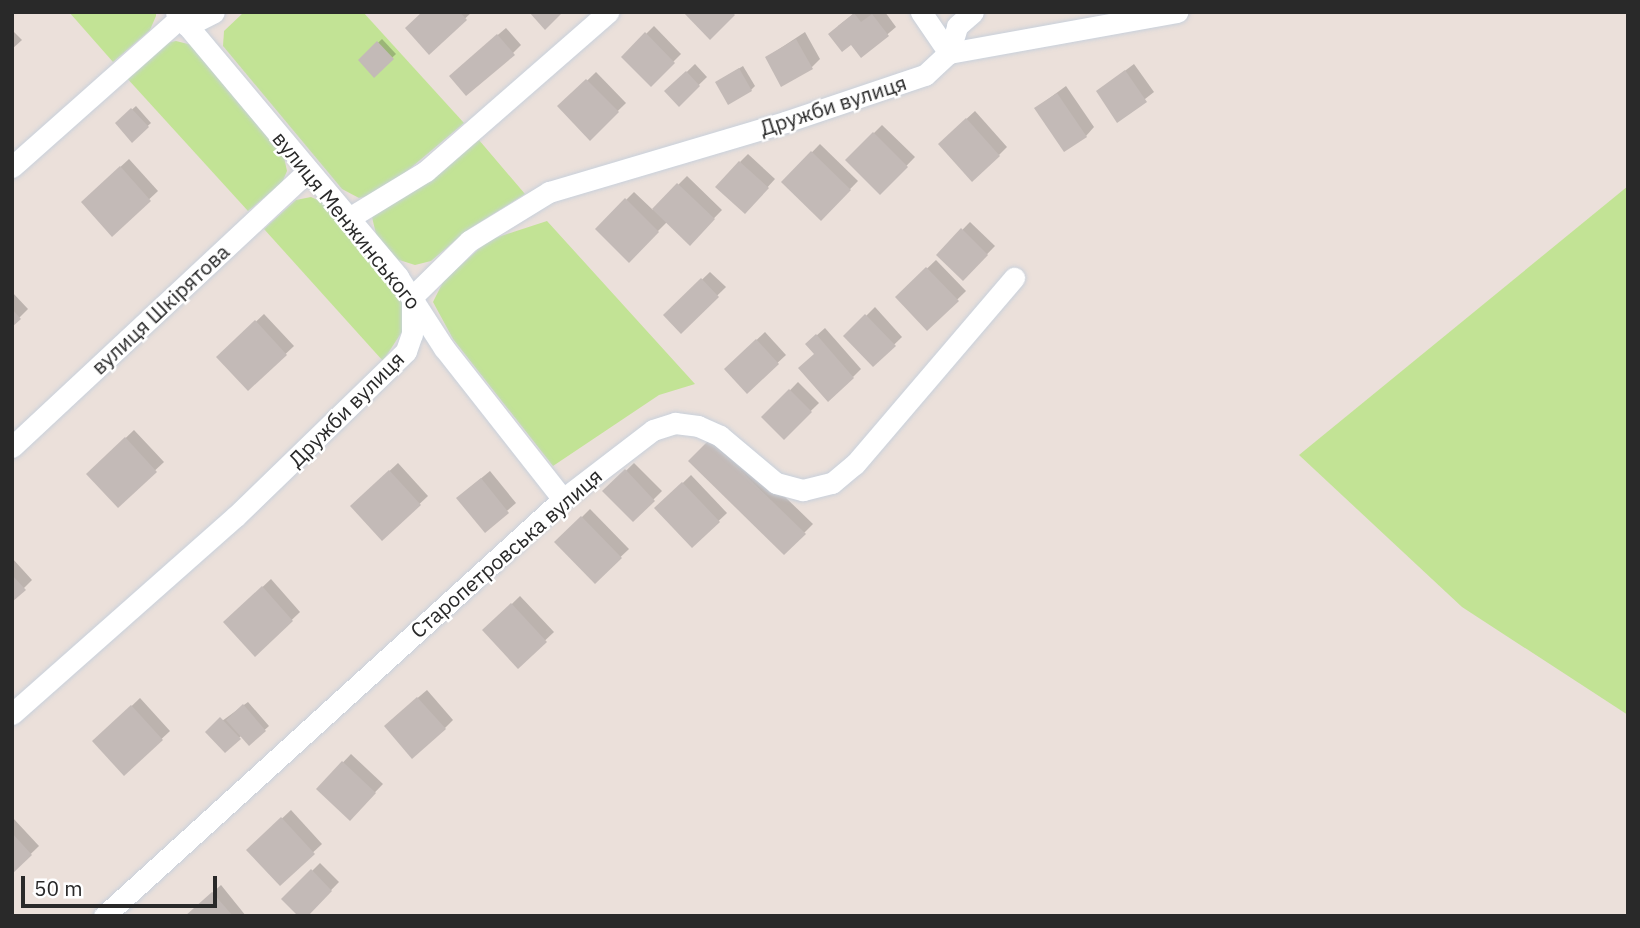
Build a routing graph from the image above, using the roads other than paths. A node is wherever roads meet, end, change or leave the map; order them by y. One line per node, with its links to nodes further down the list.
1 (214, 12): 6 (street)
2 (608, 12): 10 (street)
3 (921, 12): 7 (street)
4 (972, 12): 7 (street, Дружби вулиця)
5 (1177, 12): 7 (street)
6 (181, 19): 8 (street); 9 (street, вулиця Менжинського)
7 (949, 53): 12 (street, Дружби вулиця)
8 (12, 167)
9 (307, 172): 10 (street, вулиця Менжинського); 13 (street, вулиця Шкірятова)
10 (349, 218): 12 (street, вулиця Менжинського)
11 (1014, 278): 14 (street, Старопетровська вулиця)
12 (412, 297): 14 (street, вулиця Менжинського); 15 (street, Дружби вулиця)
13 (12, 447)
14 (563, 499): 16 (street, Старопетровська вулиця)
15 (12, 714)
16 (104, 916)

